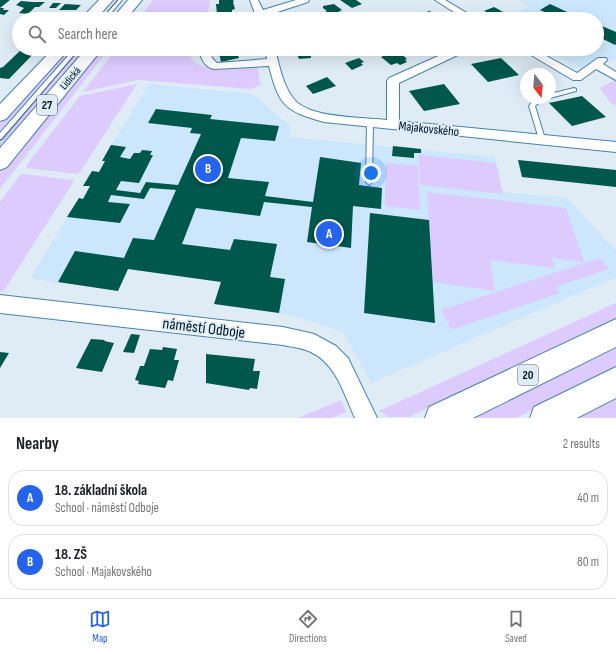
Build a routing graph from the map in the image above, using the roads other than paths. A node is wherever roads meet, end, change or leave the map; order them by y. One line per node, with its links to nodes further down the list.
1 (106, 0): 8 (main road)
2 (120, 0): 9 (lane)
3 (135, 0): 10 (main road)
4 (265, 0): 7 (street)
5 (305, 0): 12 (street)
6 (439, 0): 13 (street)
7 (255, 2): 11 (street)
8 (95, 12)
9 (110, 12)
10 (125, 12)
11 (259, 12)
12 (274, 12)
13 (460, 12)
14 (55, 56): 26 (main road, Lidická / 27)
15 (71, 56): 29 (lane, Lidická)
16 (88, 56): 32 (main road, Lidická / 27)
17 (206, 56): 21 (street)
18 (272, 56): 21 (street, Majakovského)
19 (447, 56): 28 (street)
20 (538, 56): 22 (street)
21 (273, 62): 27 (street, Majakovského)
22 (616, 77)
23 (574, 90): 24 (lane)
24 (556, 94)
25 (533, 104): 30 (lane)
26 (0, 115)
27 (370, 122): 28 (street, Majakovského); 33 (lane)
28 (393, 124): 30 (street, Majakovského)
29 (0, 137)
30 (542, 139): 31 (street, Majakovského)
31 (616, 147)
32 (0, 162)
33 (369, 182)
34 (0, 304): 37 (street, náměstí Odboje)
35 (616, 333): 38 (main road, 20)
36 (616, 382): 39 (main road)
37 (366, 418)
38 (440, 418)
39 (545, 418)

